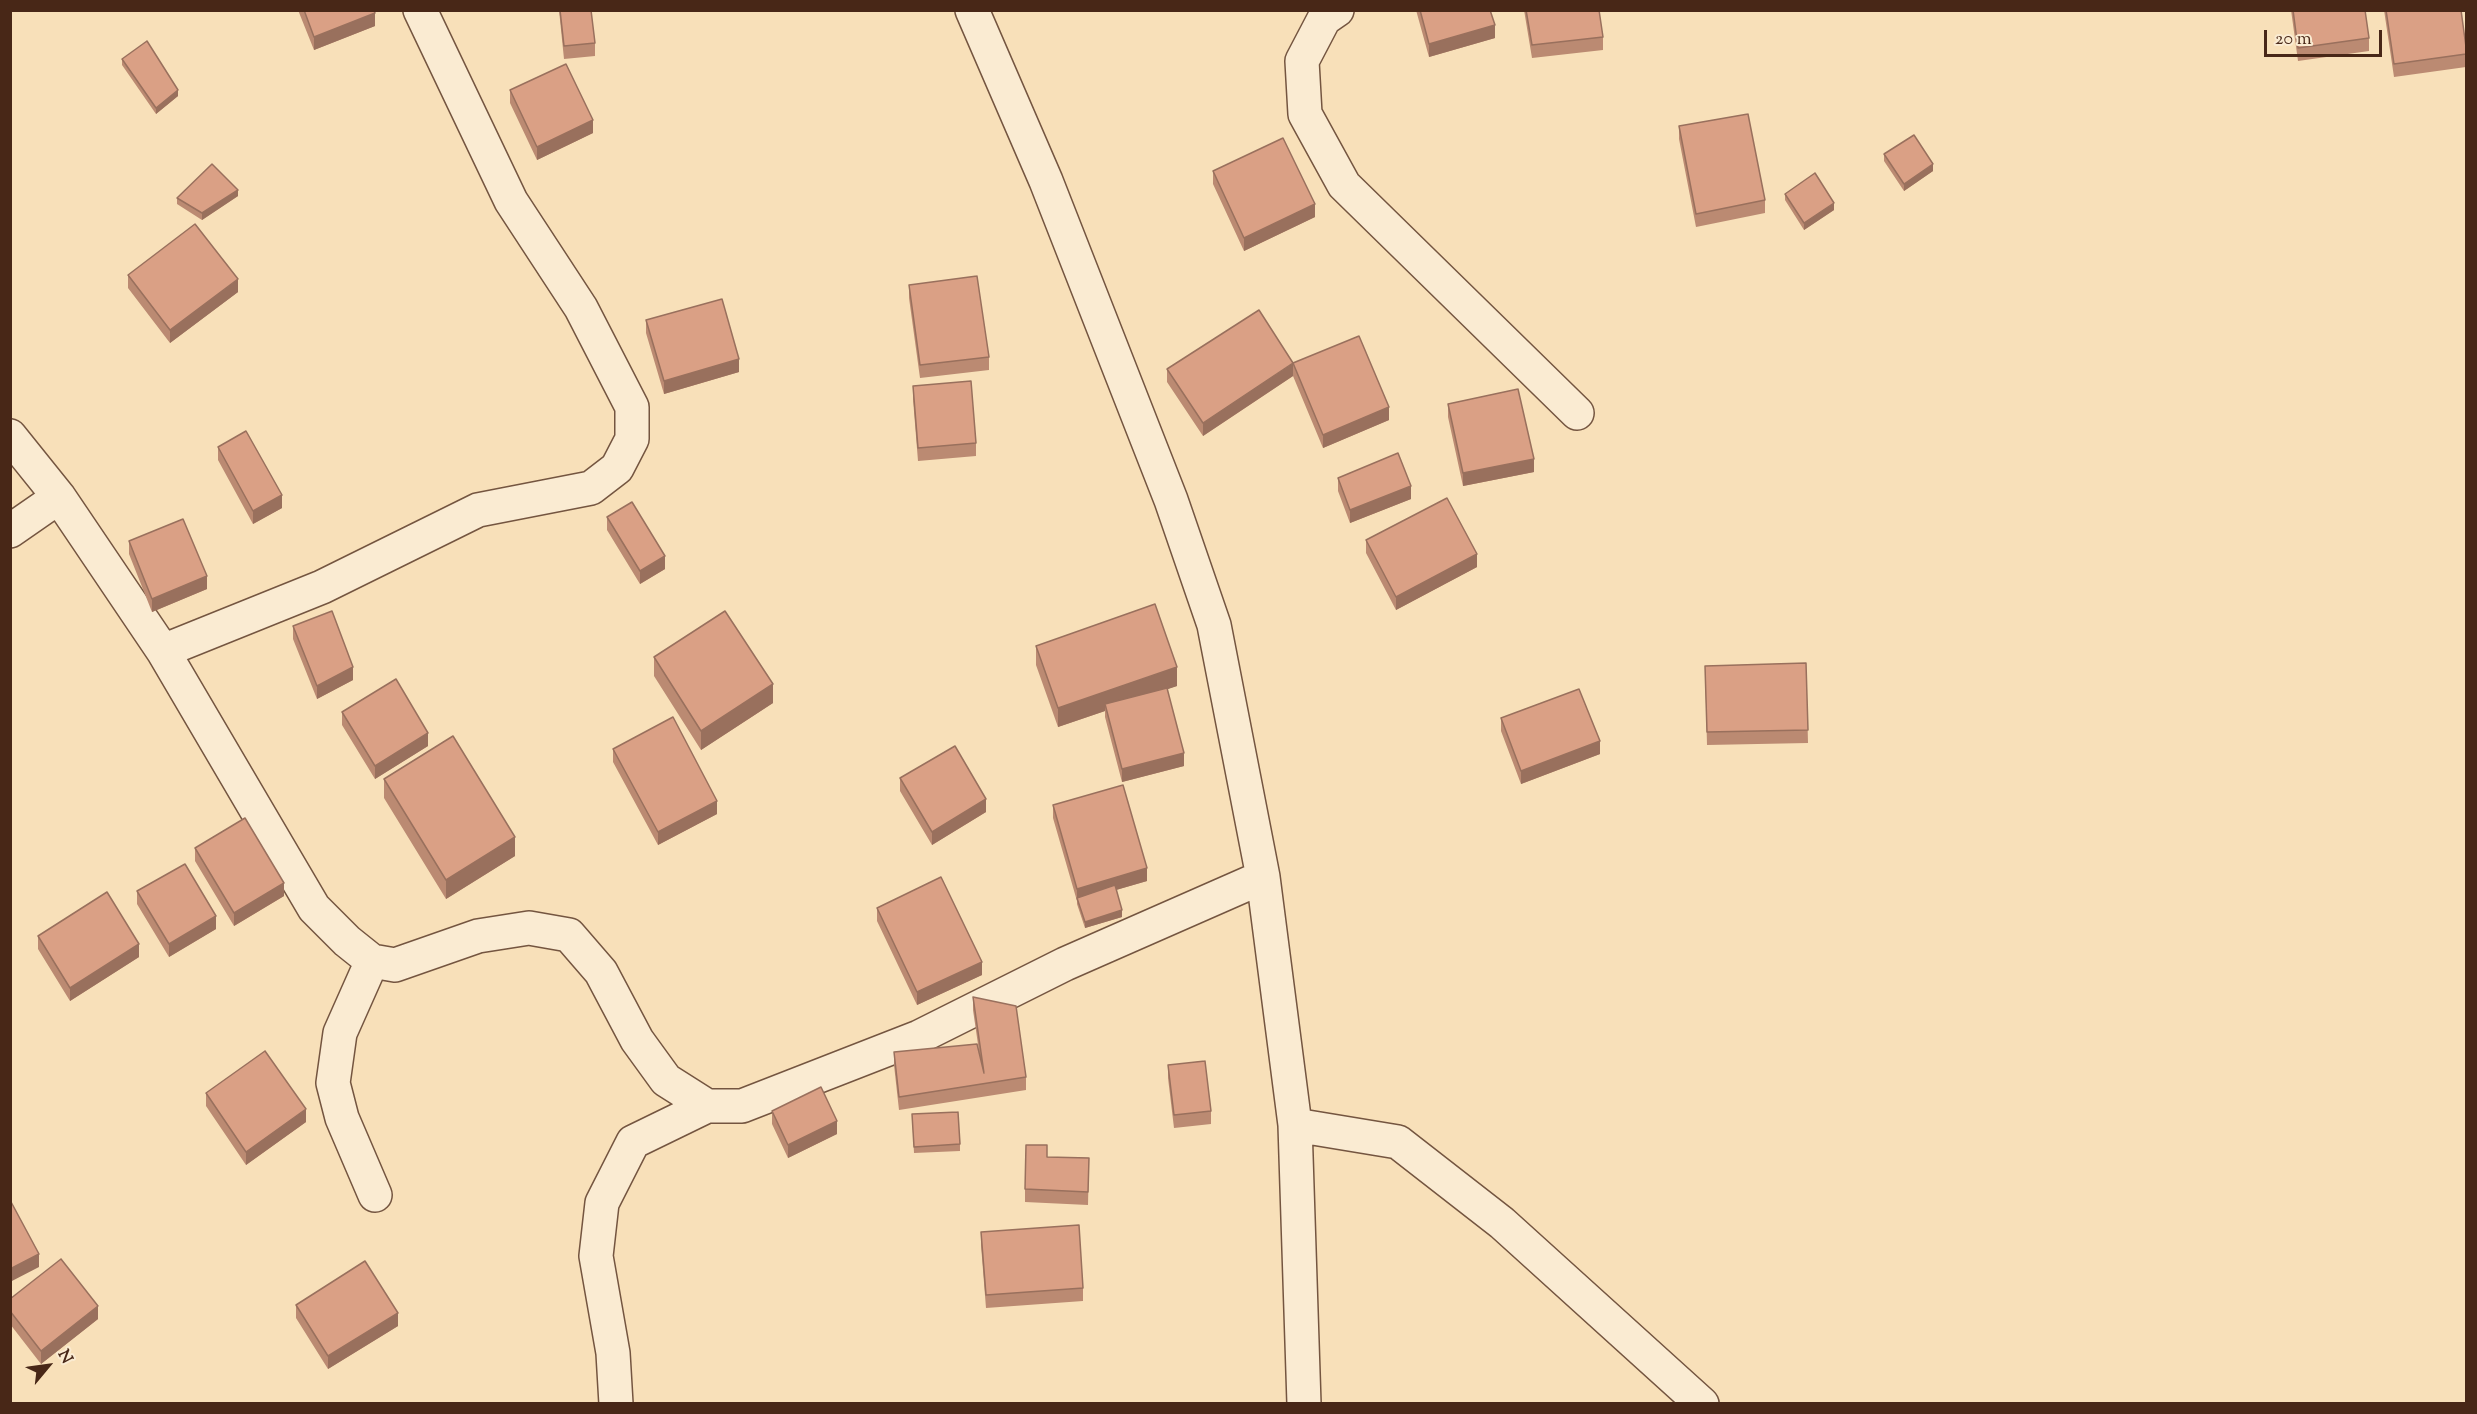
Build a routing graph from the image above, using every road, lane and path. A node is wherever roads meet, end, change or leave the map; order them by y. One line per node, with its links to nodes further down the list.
1 (420, 10): 8 (street)
2 (972, 10): 9 (street)
3 (1337, 10): 4 (street)
4 (1577, 413)
5 (10, 435): 6 (street)
6 (59, 497): 7 (street); 8 (street)
7 (10, 531)
8 (164, 651): 10 (street)
9 (1263, 877): 11 (street); 12 (street)
10 (372, 961): 11 (street); 13 (street)
11 (707, 1106): 14 (street)
12 (1295, 1125): 15 (street); 16 (street)
13 (375, 1195)
14 (615, 1404)
15 (1304, 1404)
16 (1702, 1404)

